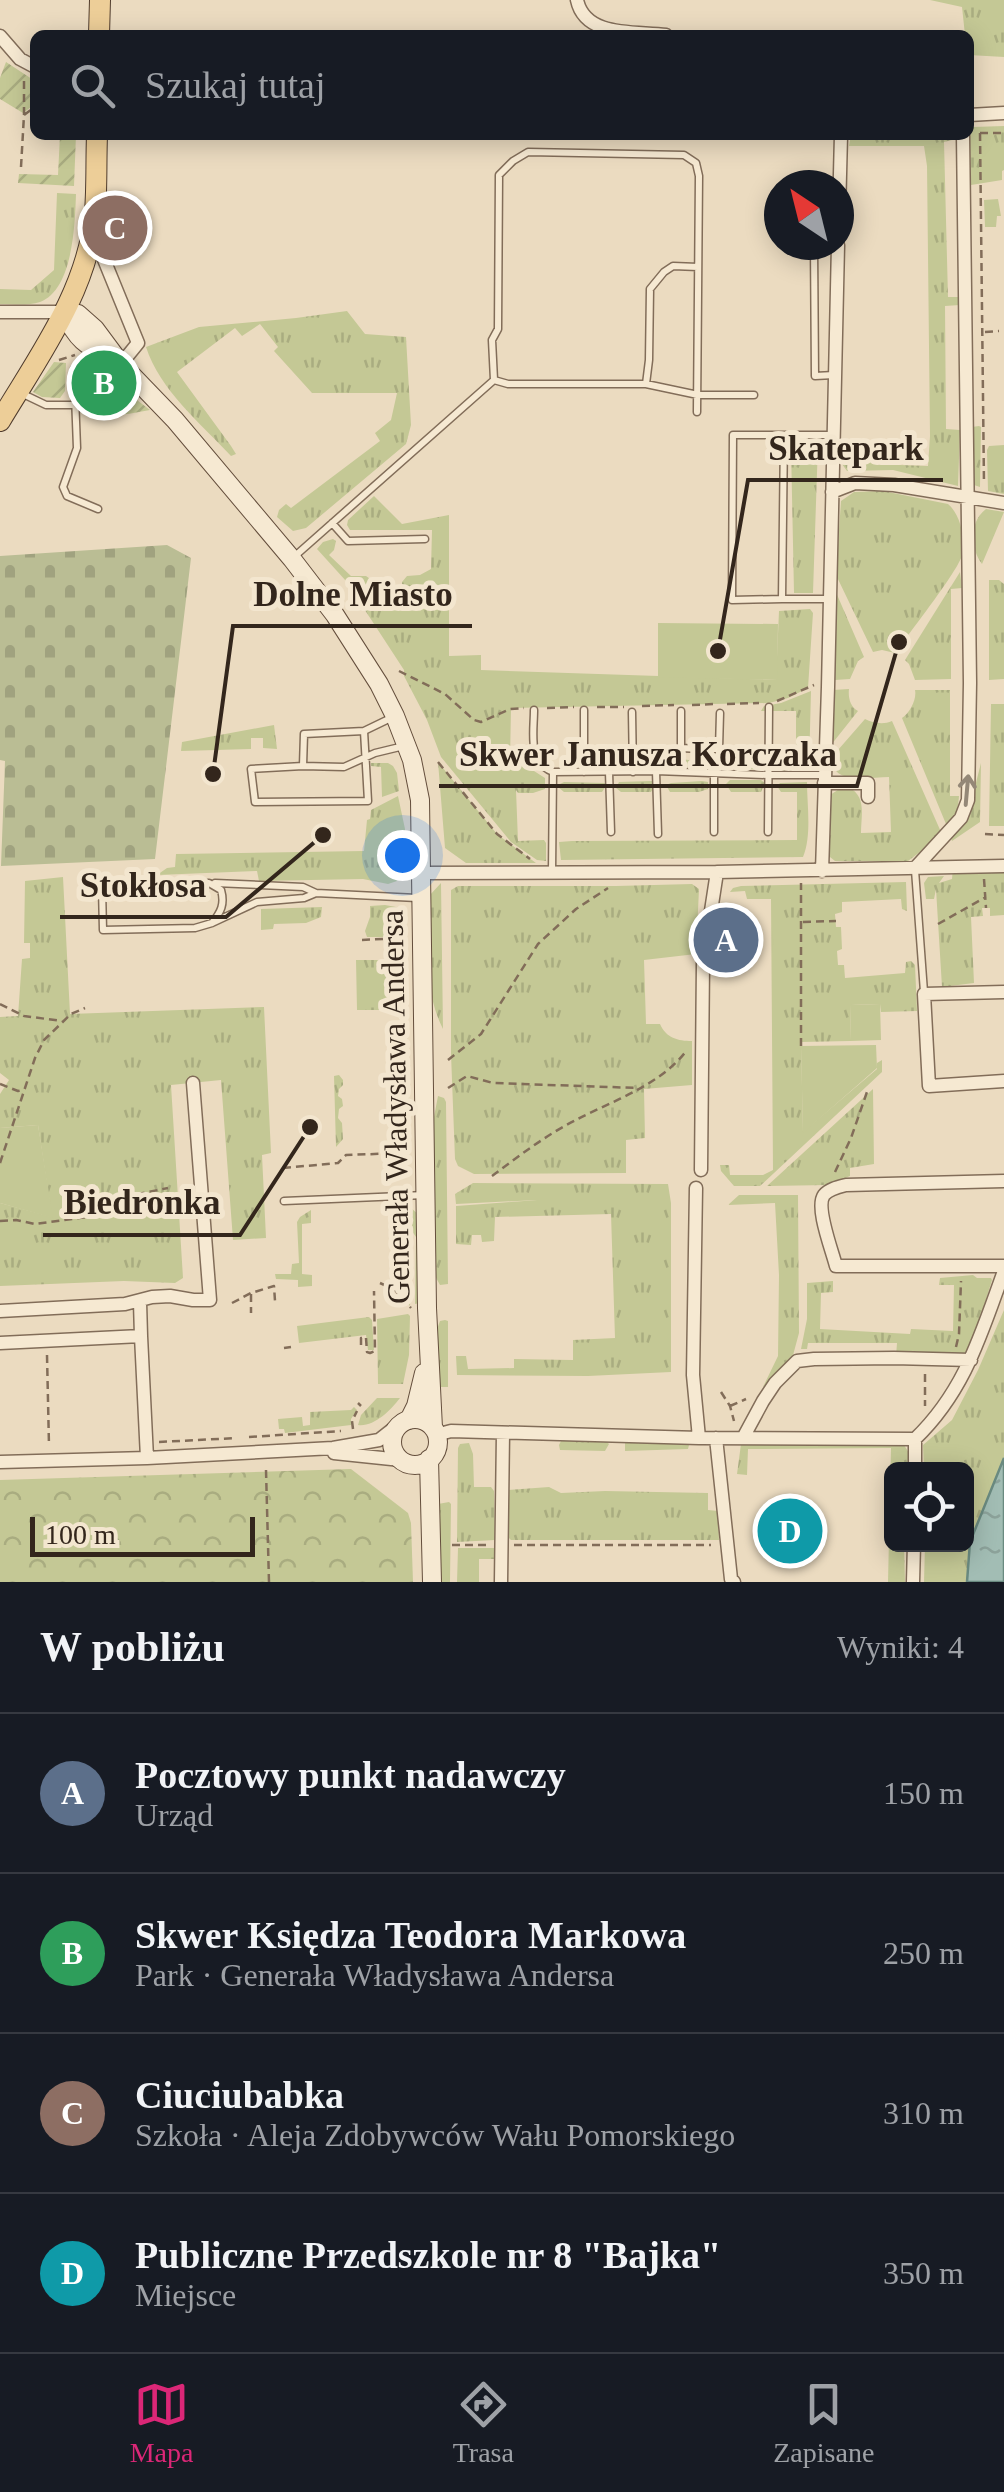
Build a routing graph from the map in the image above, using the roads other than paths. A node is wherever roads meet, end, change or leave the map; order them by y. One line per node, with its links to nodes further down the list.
1 (100, 0): 3 (main road)
2 (577, 0): 4 (street)
3 (99, 30)
4 (615, 30)
5 (3, 45): 6 (street)
6 (30, 64)
7 (1004, 112): 8 (street)
8 (974, 114)
9 (97, 140): 18 (main road)
10 (841, 140): 12 (street)
11 (966, 140): 33 (street)
12 (840, 170)
13 (103, 256): 19 (street)
14 (814, 260): 21 (lane)
15 (838, 260): 21 (street)
16 (698, 267): 22 (lane); 23 (lane); 25 (lane)
17 (0, 312): 18 (street)
18 (64, 312): 19 (main road, Generała Władysława Andersa); 24 (main road)
19 (121, 364): 38 (main road, Generała Władysława Andersa)
20 (74, 369): 27 (lane)
21 (835, 374): 31 (street)
22 (494, 380): 23 (lane); 36 (lane)
23 (646, 384): 25 (lane)
24 (18, 391): 27 (lane); 29 (main road)
25 (698, 395): 26 (lane); 28 (lane)
26 (754, 395)
27 (74, 405): 35 (lane)
28 (697, 412)
29 (0, 420)
30 (784, 435): 31 (lane); 39 (lane); 39 (lane)
31 (834, 435): 32 (street)
32 (832, 492): 33 (street); 40 (street)
33 (968, 498): 34 (street); 68 (street, one-way to 33)
34 (1004, 503)
35 (98, 509)
36 (332, 524): 37 (lane); 38 (lane)
37 (425, 539)
38 (292, 559): 47 (main road, Generała Władysława Andersa)
39 (782, 599): 40 (lane)
40 (830, 599): 61 (street)
41 (769, 707): 60 (lane)
42 (534, 709): 54 (lane)
43 (584, 710): 55 (lane)
44 (681, 711): 50 (lane)
45 (632, 712): 57 (lane)
46 (720, 713): 50 (lane)
47 (395, 716): 48 (lane); 49 (main road, Generała Władysława Andersa)
48 (364, 731): 51 (lane); 52 (lane)
49 (407, 745): 51 (lane); 71 (main road, Generała Władysława Andersa)
50 (700, 749): 58 (lane)
51 (367, 756): 52 (lane); 52 (lane)
52 (303, 766)
53 (656, 771): 57 (lane); 58 (lane); 66 (lane)
54 (554, 772): 55 (lane); 72 (lane)
55 (584, 772): 56 (lane)
56 (609, 772): 57 (lane); 63 (lane)
57 (633, 772)
58 (700, 772): 59 (lane)
59 (714, 773): 60 (lane); 64 (lane)
60 (767, 775): 61 (lane); 65 (lane)
61 (824, 779): 62 (street); 69 (street)
62 (868, 798)
63 (611, 832)
64 (714, 832)
65 (768, 832)
66 (658, 834)
67 (1004, 866): 68 (street)
68 (915, 868): 69 (street); 78 (lane)
69 (822, 871): 70 (street)
70 (717, 872): 72 (street); 81 (street)
71 (422, 873): 72 (street); 75 (main road, Generała Władysława Andersa)
72 (552, 873)
73 (209, 883): 74 (lane); 76 (lane); 76 (lane)
74 (316, 893): 75 (lane); 76 (lane)
75 (422, 898): 84 (main road, Generała Władysława Andersa)
76 (212, 923)
77 (1004, 992): 78 (street)
78 (924, 994): 79 (street)
79 (1004, 1081)
80 (193, 1083): 87 (street)
81 (701, 1170)
82 (1004, 1181): 86 (street)
83 (696, 1188): 97 (street)
84 (426, 1194): 85 (lane); 91 (main road, Generała Władysława Andersa)
85 (284, 1201)
86 (1004, 1268): 92 (street)
87 (140, 1302): 88 (street); 89 (street)
88 (0, 1312)
89 (141, 1336): 90 (street); 101 (street)
90 (0, 1342)
91 (428, 1350): 93 (main road, Generała Władysława Andersa); 94 (main road, Generała Władysława Andersa)
92 (971, 1360): 95 (street); 99 (street)
93 (404, 1422): 94 (main road); 100 (street); 103 (main road)
94 (435, 1432): 96 (street); 102 (main road)
95 (740, 1432): 98 (street); 99 (street)
96 (502, 1433): 97 (street); 109 (street)
97 (699, 1438): 98 (street)
98 (716, 1438): 110 (street)
99 (915, 1439): 105 (street)
100 (297, 1451): 101 (street); 103 (street)
101 (147, 1458): 104 (street)
102 (430, 1458): 103 (main road); 106 (main road)
103 (403, 1461): 106 (main road)
104 (0, 1462)
105 (915, 1462)
106 (432, 1542): 108 (main road)
107 (914, 1552): 111 (street)
108 (432, 1582)
109 (501, 1582)
110 (734, 1582)
111 (913, 1582)

